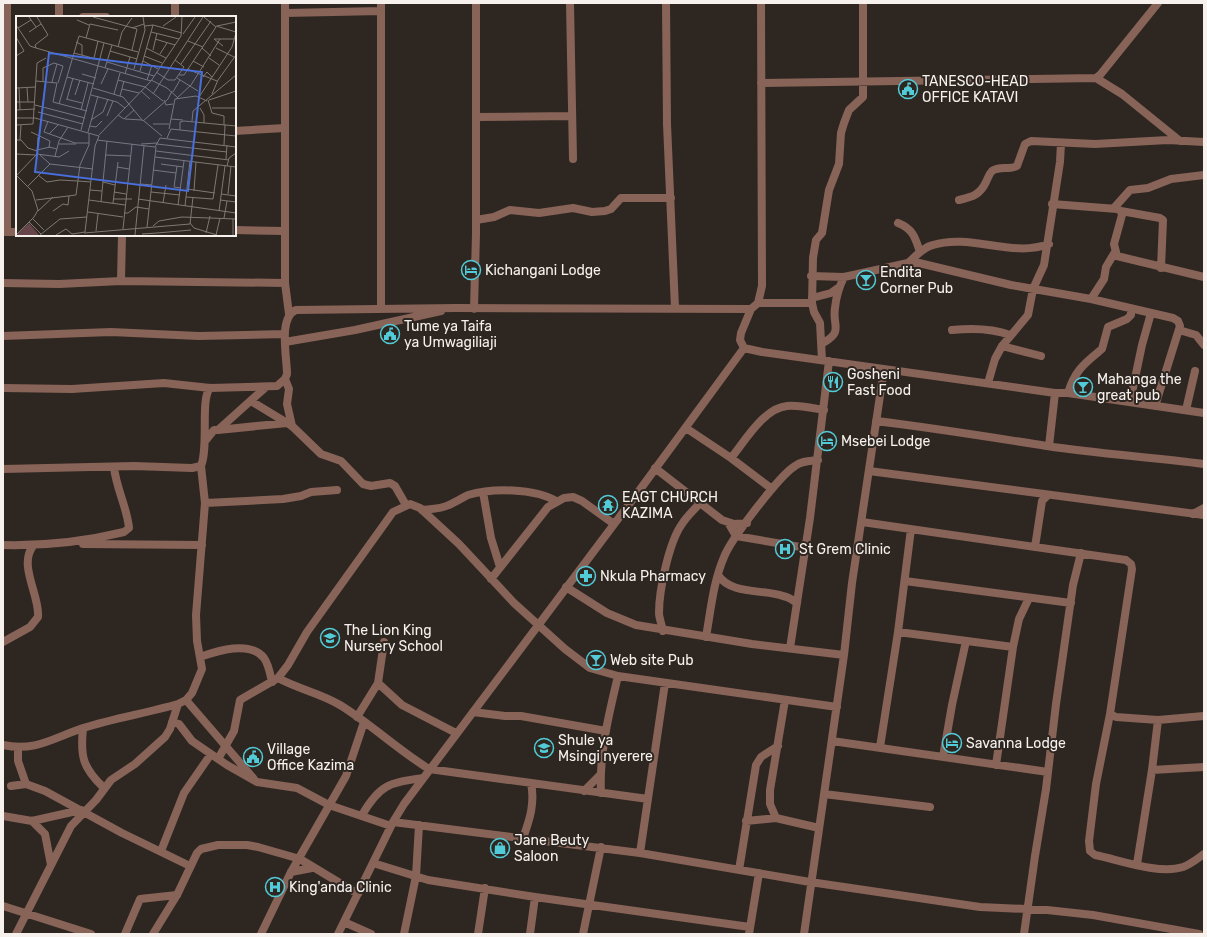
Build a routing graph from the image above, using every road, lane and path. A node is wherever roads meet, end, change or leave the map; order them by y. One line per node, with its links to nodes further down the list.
1 (59, 3): 13 (street)
2 (175, 3): 14 (street)
3 (285, 3): 12 (street)
4 (476, 3): 19 (street)
5 (570, 3): 18 (street)
6 (666, 3): 27 (street)
7 (760, 3): 17 (street)
8 (863, 3): 16 (street)
9 (1158, 3): 15 (street)
10 (381, 7): 12 (street); 54 (street)
11 (5, 8): 35 (street)
12 (285, 13): 20 (street)
13 (59, 16)
14 (175, 16)
15 (1096, 78): 16 (street); 22 (street)
16 (864, 82): 17 (street); 43 (street)
17 (761, 83): 53 (street)
18 (571, 116): 19 (street); 25 (street)
19 (476, 117): 31 (street)
20 (286, 128): 21 (street); 34 (street)
21 (236, 131)
22 (1181, 141): 23 (street); 24 (street)
23 (1204, 142)
24 (1061, 143): 28 (street); 29 (street)
25 (573, 159)
26 (1204, 175): 30 (street)
27 (671, 198): 31 (street); 56 (street)
28 (959, 200)
29 (1052, 204): 30 (street); 38 (street)
30 (1117, 209): 40 (street); 42 (street)
31 (476, 220): 57 (street)
32 (898, 222): 39 (street)
33 (236, 230): 34 (street)
34 (284, 231): 48 (street)
35 (5, 232): 36 (street)
36 (16, 232)
37 (122, 236): 46 (street)
38 (1049, 244): 39 (street); 50 (street)
39 (920, 252): 41 (street)
40 (1115, 252): 42 (street); 51 (street)
41 (908, 263): 44 (street); 50 (street)
42 (1161, 268): 45 (street)
43 (811, 276): 44 (street); 52 (street)
44 (844, 277): 49 (street)
45 (1204, 277)
46 (121, 282): 47 (street); 48 (street)
47 (3, 283)
48 (285, 283): 61 (street)
49 (838, 288): 52 (street); 67 (street)
50 (1032, 289): 51 (street); 64 (street)
51 (1091, 298): 59 (street)
52 (812, 301): 53 (street); 67 (street)
53 (758, 302): 58 (street)
54 (381, 308): 55 (street); 61 (street)
55 (456, 308): 57 (street); 66 (street)
56 (675, 308): 57 (street); 58 (street)
57 (474, 309)
58 (751, 309): 70 (street)
59 (1131, 309): 60 (street); 81 (street)
60 (1151, 313): 63 (street); 83 (street)
61 (289, 314): 66 (street)
62 (952, 330): 64 (street)
63 (1179, 330): 68 (street); 84 (street)
64 (1010, 335): 69 (street)
65 (3, 336): 66 (street)
66 (285, 338): 75 (street)
67 (823, 343): 72 (street)
68 (1204, 345)
69 (1002, 346): 71 (street); 76 (street)
70 (744, 348): 72 (street); 90 (street)
71 (1041, 356)
72 (826, 360): 73 (street); 85 (street)
73 (884, 368): 76 (street); 88 (street)
74 (1195, 371): 86 (street)
75 (285, 379): 77 (street); 89 (street)
76 (988, 383): 80 (street)
77 (266, 387): 79 (street); 82 (street)
78 (3, 388): 79 (street)
79 (210, 388): 92 (street)
80 (1055, 393): 81 (street); 93 (street)
81 (1068, 393): 83 (street)
82 (251, 401): 89 (street); 91 (street)
83 (1130, 402): 84 (street)
84 (1155, 406): 86 (street)
85 (824, 410): 94 (street); 95 (street)
86 (1186, 410): 87 (street)
87 (1204, 413)
88 (876, 421): 93 (street); 101 (street)
89 (289, 424): 91 (street); 111 (street)
90 (686, 428): 94 (street); 99 (street)
91 (218, 430): 92 (street)
92 (206, 440): 97 (street)
93 (1049, 446): 96 (street)
94 (731, 458): 102 (street)
95 (818, 460): 103 (street); 129 (street)
96 (1204, 464)
97 (202, 466): 98 (street); 109 (street)
98 (114, 467): 100 (street); 120 (street)
99 (655, 468): 110 (street); 118 (street)
100 (3, 469)
101 (869, 471): 106 (street); 116 (street)
102 (764, 483): 103 (street); 107 (street)
103 (772, 489): 107 (street)
104 (337, 490): 109 (street)
105 (483, 492): 108 (street); 113 (street); 131 (street)
106 (1047, 496): 114 (street); 128 (street)
107 (766, 498): 117 (street)
108 (556, 501): 118 (street); 131 (street)
109 (205, 503): 127 (street)
110 (700, 503): 119 (street); 143 (street)
111 (406, 505): 113 (street); 158 (street)
112 (1204, 508): 114 (street)
113 (422, 510): 133 (street)
114 (1193, 514): 115 (street)
115 (1204, 515)
116 (862, 522): 121 (street); 154 (street)
117 (746, 523): 119 (street); 122 (street)
118 (614, 524): 136 (street)
119 (729, 524): 122 (street)
120 (129, 528): 123 (street); 125 (street)
121 (911, 529): 128 (street); 134 (street)
122 (736, 536): 129 (street); 132 (street)
123 (72, 543): 125 (street); 126 (street)
124 (3, 545): 126 (street)
125 (132, 545): 127 (street)
126 (33, 546): 150 (street)
127 (202, 546): 155 (street)
128 (1035, 547): 130 (street)
129 (806, 548): 137 (street)
130 (1081, 553): 142 (street); 166 (street)
131 (500, 567): 133 (street)
132 (718, 575): 135 (street); 138 (street)
133 (491, 579): 144 (street)
134 (905, 581): 140 (street); 147 (street)
135 (733, 586): 138 (street); 139 (street)
136 (566, 587): 144 (street); 145 (street)
137 (800, 587): 139 (street); 141 (street)
138 (713, 590): 148 (street)
139 (783, 596): 141 (street)
140 (1029, 598): 142 (street); 152 (street)
141 (797, 603): 153 (street)
142 (1071, 603): 189 (street)
143 (659, 614): 145 (street); 146 (street)
144 (538, 626): 156 (street); 165 (street)
145 (650, 628): 146 (street)
146 (663, 630): 148 (street)
147 (898, 632): 149 (street); 181 (street)
148 (706, 637): 153 (street)
149 (966, 641): 152 (street); 184 (street)
150 (3, 642)
151 (384, 642): 159 (street)
152 (1013, 647): 185 (street)
153 (790, 648): 154 (street)
154 (844, 655): 164 (street)
155 (200, 657): 158 (street); 163 (street)
156 (608, 674): 157 (street); 161 (street)
157 (618, 676): 160 (street); 161 (street)
158 (275, 680): 168 (street); 179 (street)
159 (378, 683): 168 (street); 175 (street)
160 (665, 683): 162 (street); 200 (street)
161 (614, 693): 174 (street)
162 (785, 700): 164 (street); 180 (street)
163 (182, 702): 170 (street); 172 (street); 179 (street)
164 (837, 707): 177 (street)
165 (473, 712): 174 (street); 175 (street)
166 (1110, 714): 169 (street); 219 (street)
167 (1204, 716): 169 (street)
168 (357, 717): 171 (street)
169 (1158, 720): 188 (street)
170 (172, 722): 183 (street); 196 (street)
171 (364, 722): 187 (street); 201 (street)
172 (83, 728): 173 (street); 176 (street)
173 (72, 732): 176 (street); 182 (street)
174 (606, 732): 190 (street)
175 (456, 733): 187 (street)
176 (82, 741): 196 (street)
177 (832, 741): 181 (street); 199 (street)
178 (3, 745): 182 (street)
179 (225, 746): 183 (street); 192 (street)
180 (778, 746): 206 (street); 208 (street)
181 (880, 747): 184 (street)
182 (18, 748): 194 (street)
183 (214, 757): 192 (street); 214 (street)
184 (944, 757): 185 (street)
185 (996, 765): 189 (street)
186 (1204, 767): 188 (street)
187 (429, 769): 191 (street); 193 (street)
188 (1152, 770): 219 (street)
189 (1048, 772): 234 (street)
190 (600, 775): 197 (street); 198 (street)
191 (423, 778): 204 (street); 209 (street)
192 (257, 782): 201 (street)
193 (531, 783): 197 (street); 212 (street)
194 (26, 784): 195 (street); 203 (street)
195 (11, 786)
196 (104, 788): 203 (street)
197 (584, 791): 198 (street)
198 (601, 792): 200 (street)
199 (824, 794): 202 (street); 211 (street)
200 (648, 799): 215 (street)
201 (329, 805): 204 (street); 217 (street)
202 (930, 807)
203 (82, 811): 207 (street); 214 (street); 220 (street)
204 (362, 815): 209 (street)
205 (3, 816): 207 (street)
206 (776, 818): 208 (street); 211 (street)
207 (32, 821): 220 (street)
208 (746, 821): 223 (street)
209 (392, 824): 210 (street); 218 (street)
210 (419, 825): 212 (street); 226 (street)
211 (819, 828): 227 (street)
212 (523, 838): 213 (street)
213 (601, 847): 215 (street); 232 (street)
214 (161, 852): 221 (street)
215 (640, 853): 223 (street)
216 (1204, 854): 219 (street)
217 (300, 859): 221 (street); 222 (street); 224 (street)
218 (373, 863): 226 (street); 229 (street)
219 (1137, 864)
220 (51, 865): 235 (street)
221 (190, 866): 230 (street)
222 (312, 868): 224 (street); 229 (street)
223 (739, 870): 225 (street)
224 (291, 872): 242 (street)
225 (759, 873): 227 (street); 237 (street)
226 (416, 876): 228 (street); 245 (street)
227 (810, 882): 234 (street); 249 (street)
228 (485, 888): 231 (street); 246 (street)
229 (358, 894): 236 (street)
230 (177, 895): 240 (street); 241 (street)
231 (535, 897): 232 (street); 247 (street)
232 (590, 905): 237 (street); 248 (street)
233 (3, 906): 235 (street)
234 (1026, 910): 250 (street); 251 (street)
235 (26, 913): 238 (street); 239 (street)
236 (344, 922): 243 (street); 244 (street)
237 (749, 930)
238 (16, 934)
239 (91, 934)
240 (125, 934)
241 (153, 934)
242 (261, 934)
243 (338, 934)
244 (371, 934)
245 (404, 934)
246 (478, 934)
247 (530, 934)
248 (583, 934)
249 (805, 934)
250 (1024, 934)
251 (1199, 934)

